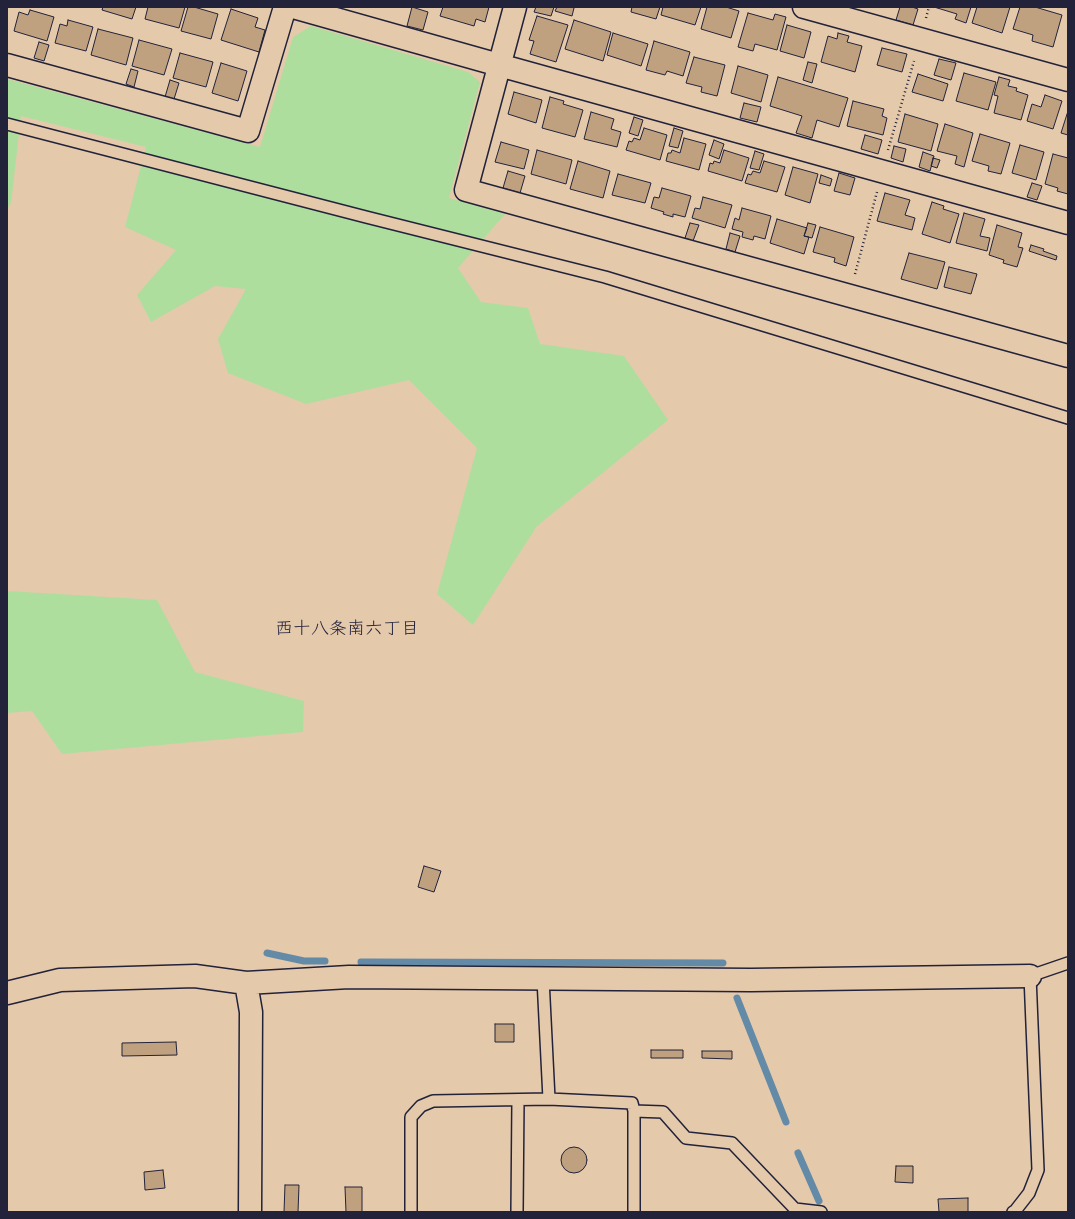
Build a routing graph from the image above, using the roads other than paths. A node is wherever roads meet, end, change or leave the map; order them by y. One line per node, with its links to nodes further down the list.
1 (285, 7): 5 (street)
2 (293, 7): 6 (street)
3 (515, 7): 6 (street)
4 (804, 7): 7 (street)
5 (7, 65)
6 (499, 65): 9 (street); 10 (street)
7 (1068, 80)
8 (7, 124): 11 (lane)
9 (1068, 223)
10 (1068, 356)
11 (1068, 418)
12 (1068, 963): 13 (lane)
13 (1030, 976): 14 (street); 25 (lane)
14 (543, 979): 15 (street); 17 (lane)
15 (246, 983): 16 (street); 20 (street)
16 (7, 993)
17 (549, 1099): 18 (lane); 19 (lane)
18 (518, 1100): 21 (lane); 22 (lane)
19 (634, 1111): 23 (lane); 24 (lane)
20 (250, 1212)
21 (411, 1212)
22 (517, 1212)
23 (634, 1212)
24 (821, 1212)
25 (1013, 1212)

